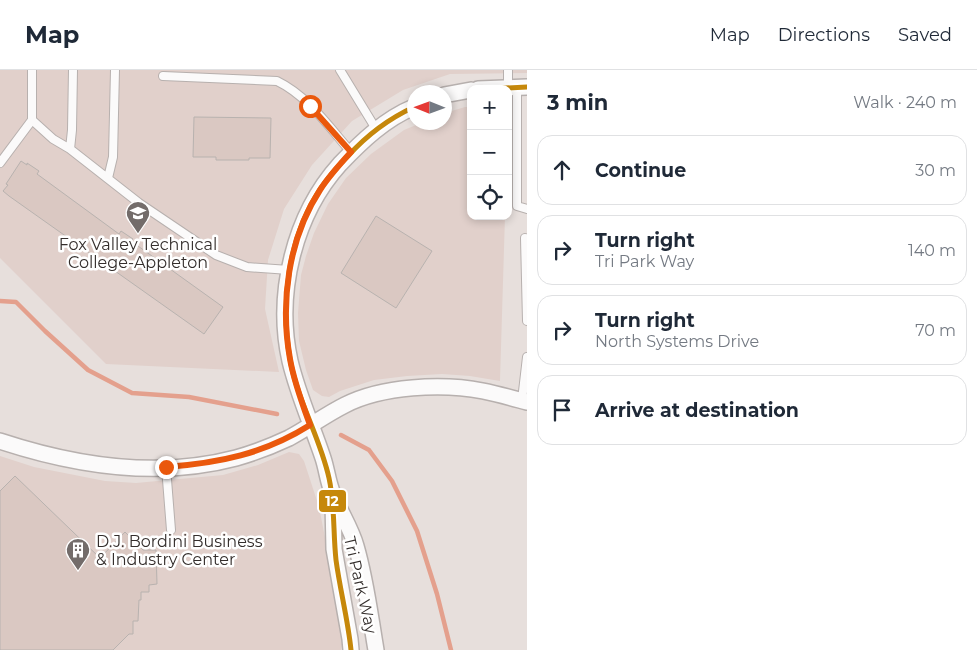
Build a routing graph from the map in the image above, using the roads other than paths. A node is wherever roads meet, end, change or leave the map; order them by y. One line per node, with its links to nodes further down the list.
1 (32, 70): 11 (lane)
2 (73, 70): 15 (lane)
3 (115, 70): 18 (lane)
4 (340, 70): 12 (lane)
5 (508, 70): 7 (lane)
6 (163, 76): 16 (lane)
7 (517, 87): 13 (lane)
8 (467, 91): 9 (street)
9 (452, 94)
10 (407, 110): 12 (street, Tri Park Way)
11 (32, 120): 15 (lane); 17 (lane)
12 (376, 129): 16 (street, Tri Park Way)
13 (517, 133): 14 (lane); 19 (lane)
14 (527, 134)
15 (70, 149): 18 (lane)
16 (351, 152): 21 (street, Tri Park Way)
17 (0, 163)
18 (108, 178): 21 (lane)
19 (527, 209)
20 (525, 238): 22 (lane)
21 (289, 270): 25 (street, Tri Park Way)
22 (527, 321)
23 (527, 357): 24 (lane)
24 (524, 401): 25 (street)
25 (310, 425): 27 (street); 28 (street, Tri Park Way)
26 (0, 442): 27 (street)
27 (166, 467): 29 (lane)
28 (332, 493): 30 (street, Tri Park Way); 31 (street, Tri Park Way)
29 (171, 530)
30 (351, 650)
31 (376, 650)

